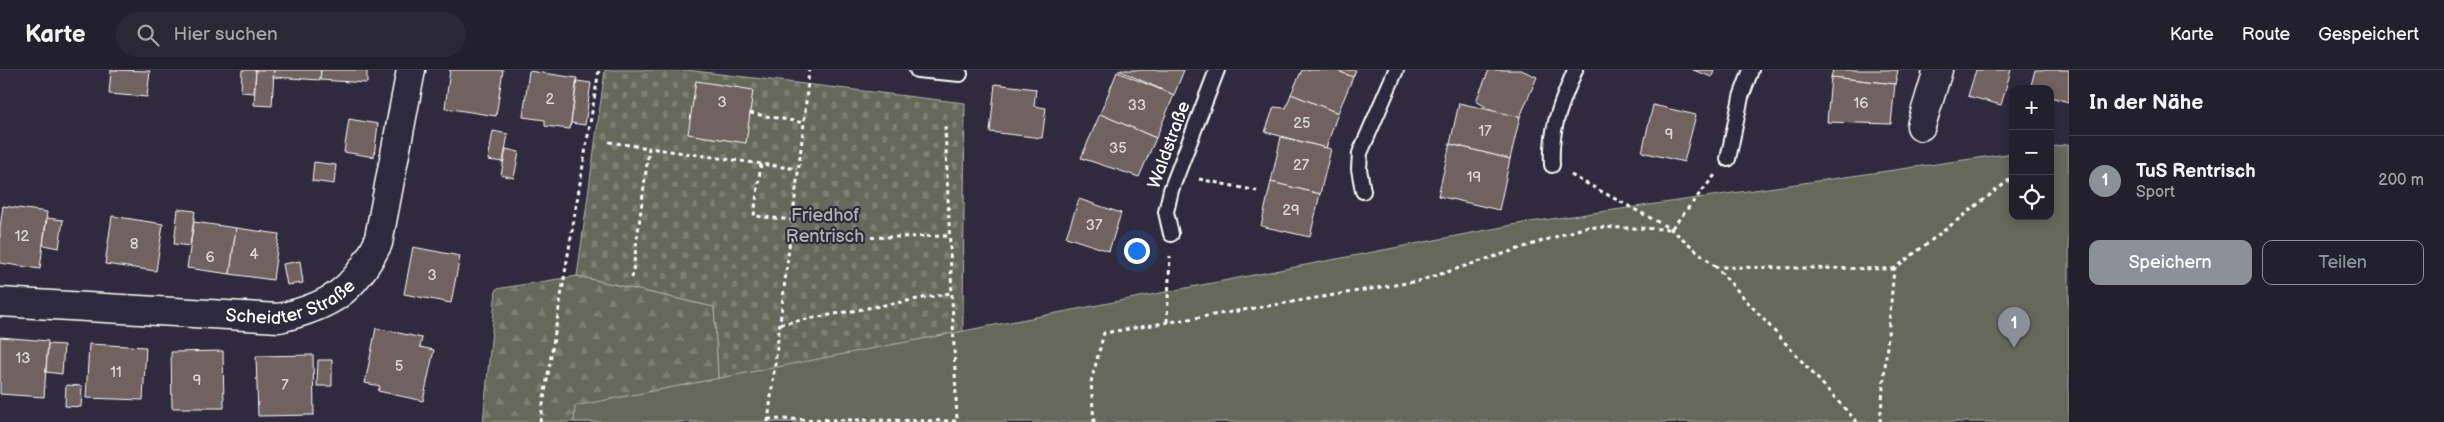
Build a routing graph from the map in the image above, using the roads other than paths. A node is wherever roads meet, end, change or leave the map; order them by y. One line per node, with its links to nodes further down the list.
1 (411, 70): 14 (street, Scheidter Straße)
2 (917, 70): 8 (lane)
3 (1217, 70): 13 (lane, Waldstraße)
4 (1396, 70): 12 (lane)
5 (1575, 70): 11 (lane)
6 (1751, 70): 10 (lane)
7 (1938, 70): 9 (street)
8 (960, 74)
9 (1922, 126)
10 (1728, 159)
11 (1552, 165)
12 (1363, 191)
13 (1171, 234)
14 (0, 302)

